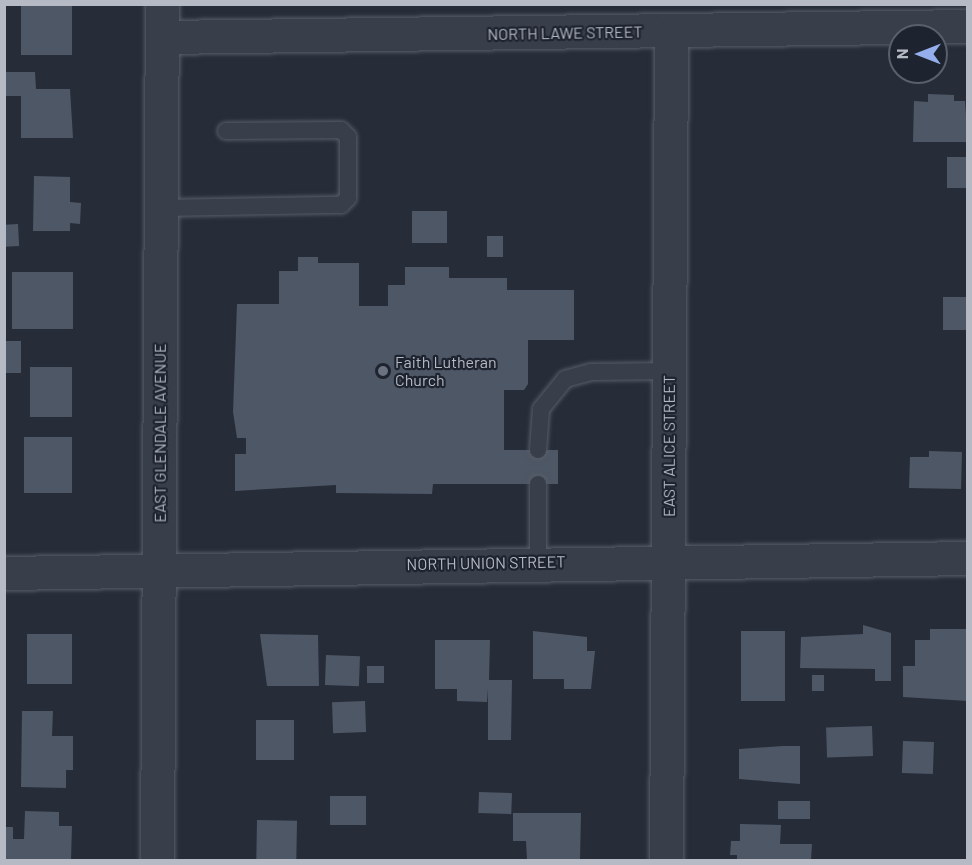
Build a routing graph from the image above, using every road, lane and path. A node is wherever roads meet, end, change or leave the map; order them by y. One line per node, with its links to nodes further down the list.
1 (162, 4): 5 (street, EAST GLENDALE AVENUE)
2 (908, 16): 3 (street, NORTH LAWE STREET); 4 (street, NORTH LAWE STREET)
3 (968, 26)
4 (671, 31): 5 (street, NORTH LAWE STREET); 8 (street, EAST ALICE STREET)
5 (162, 38): 7 (street, EAST GLENDALE AVENUE)
6 (226, 131): 7 (lane)
7 (161, 208): 14 (street, EAST GLENDALE AVENUE)
8 (669, 371): 9 (lane); 12 (street, EAST ALICE STREET)
9 (538, 450)
10 (538, 484): 13 (lane)
11 (968, 558): 12 (street, NORTH UNION STREET)
12 (668, 560): 13 (street, NORTH UNION STREET); 17 (street, EAST ALICE STREET)
13 (538, 562): 14 (street, NORTH UNION STREET)
14 (159, 571): 15 (street, NORTH UNION STREET); 16 (street, EAST GLENDALE AVENUE)
15 (4, 573)
16 (157, 861)
17 (666, 861)

